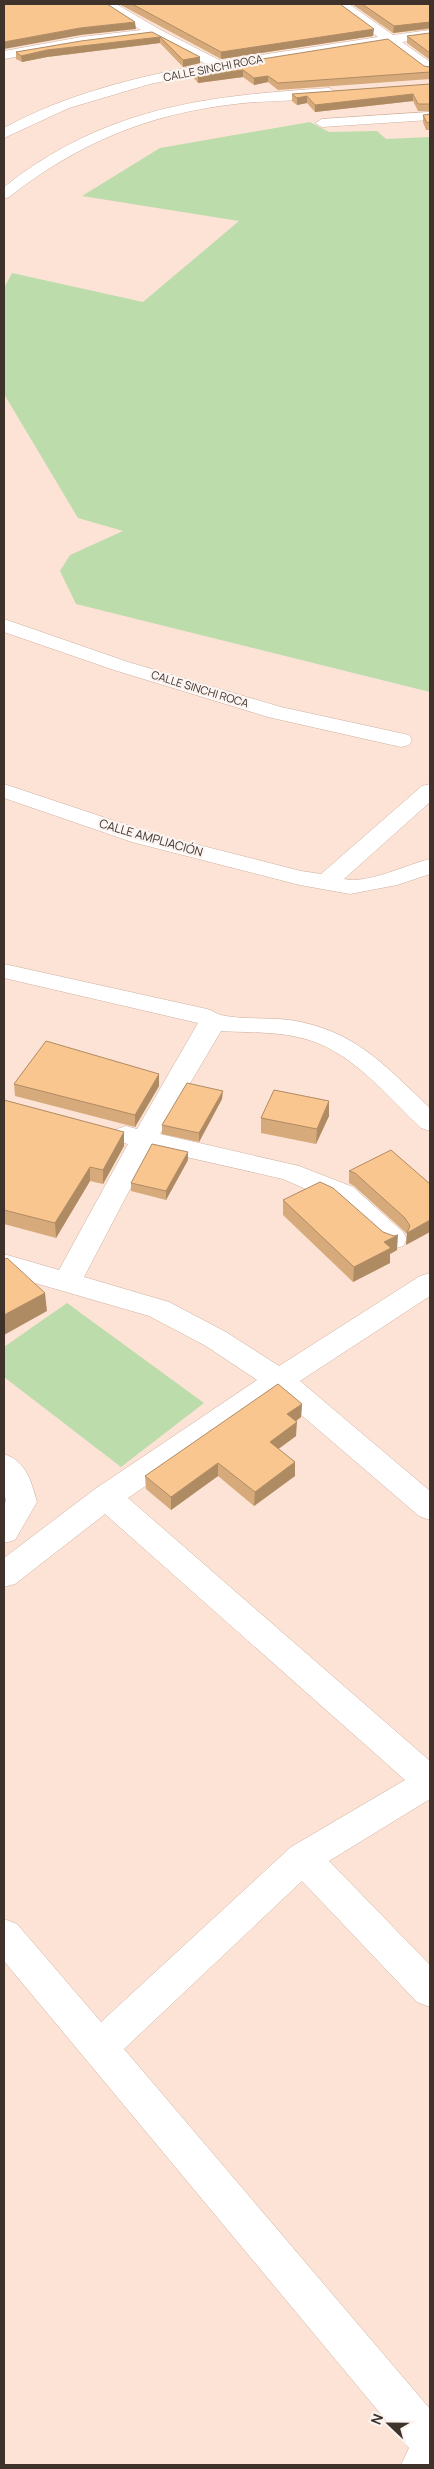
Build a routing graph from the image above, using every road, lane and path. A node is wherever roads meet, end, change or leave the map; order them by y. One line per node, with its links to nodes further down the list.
1 (107, 4): 3 (street)
2 (341, 4): 5 (street)
3 (154, 32): 6 (street); 7 (street)
4 (430, 34): 5 (street, CALLE SINCHI ROCA)
5 (389, 40): 7 (street, CALLE SINCHI ROCA); 8 (street)
6 (4, 55)
7 (218, 65): 12 (street, CALLE SINCHI ROCA)
8 (430, 68)
9 (344, 91): 13 (street)
10 (430, 116): 11 (street)
11 (322, 123)
12 (4, 134)
13 (4, 194)
14 (4, 624): 15 (street, CALLE SINCHI ROCA)
15 (401, 740)
16 (4, 791): 19 (street, CALLE AMPLIACIÓN)
17 (430, 791): 19 (street)
18 (430, 866): 19 (street, CALLE AMPLIACIÓN)
19 (326, 882)
20 (4, 971): 21 (street)
21 (211, 1022): 22 (street); 24 (street)
22 (430, 1122)
23 (106, 1130): 24 (street)
24 (142, 1140): 25 (street); 27 (street)
25 (392, 1238)
26 (4, 1264): 27 (street)
27 (67, 1282): 29 (street)
28 (430, 1283): 29 (street)
29 (279, 1380): 31 (street); 32 (street)
30 (4, 1466): 33 (street)
31 (106, 1497): 34 (street); 35 (street)
32 (430, 1508)
33 (4, 1531)
34 (4, 1575)
35 (430, 1782): 36 (street)
36 (303, 1858): 38 (street); 39 (street)
37 (4, 1935): 39 (street)
38 (430, 1990)
39 (99, 2048): 40 (street)
40 (430, 2441)
41 (430, 2458): 42 (street)
42 (422, 2465)

